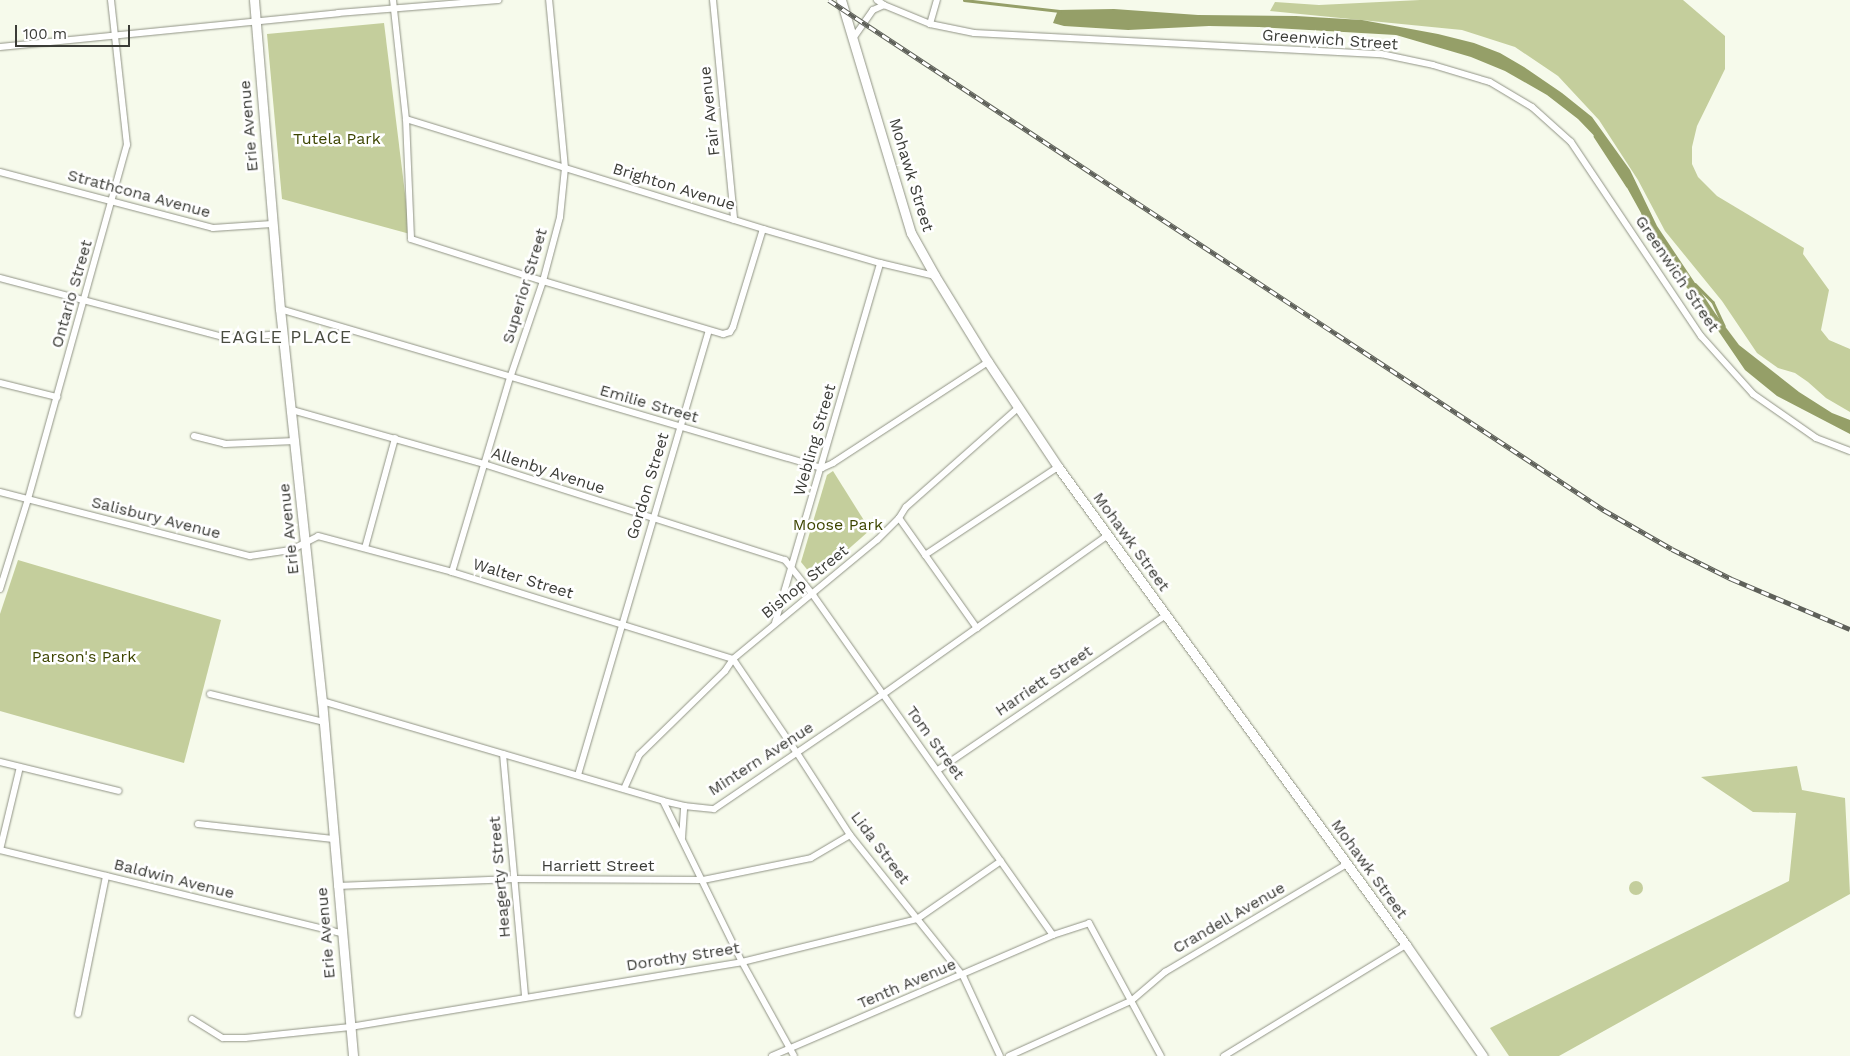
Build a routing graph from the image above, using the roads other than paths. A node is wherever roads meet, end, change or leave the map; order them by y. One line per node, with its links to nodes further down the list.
1 (111, 0): 14 (street, Ontario Street)
2 (254, 0): 12 (street, Erie Avenue)
3 (393, 0): 11 (street)
4 (498, 0): 11 (street)
5 (549, 0): 18 (street, Superior Street)
6 (713, 0): 21 (street, Fair Avenue)
7 (841, 0): 15 (street, Mohawk Street)
8 (877, 0): 10 (street, Greenwich Street)
9 (937, 0): 13 (street)
10 (884, 5): 13 (street, Greenwich Street); 15 (street)
11 (394, 9): 12 (street); 17 (street)
12 (256, 22): 14 (street); 22 (street, Erie Avenue)
13 (930, 24): 42 (street, Greenwich Street)
14 (115, 36): 16 (street); 20 (street, Ontario Street)
15 (854, 37): 25 (street, Mohawk Street)
16 (0, 47)
17 (406, 119): 18 (street, Brighton Avenue); 27 (street)
18 (565, 168): 21 (street, Brighton Avenue); 27 (street, Superior Street)
19 (0, 172): 20 (street, Strathcona Avenue)
20 (112, 200): 22 (street, Strathcona Avenue); 28 (street, Ontario Street)
21 (734, 220): 23 (street, Brighton Avenue)
22 (272, 224): 29 (street, Erie Avenue)
23 (763, 229): 24 (street, Brighton Avenue); 30 (street)
24 (880, 263): 25 (street, Brighton Avenue); 45 (street, Webling Street)
25 (935, 276): 32 (street, Mohawk Street)
26 (0, 278): 28 (street)
27 (543, 281): 30 (street); 33 (street, Superior Street)
28 (84, 300): 31 (street); 35 (street, Ontario Street)
29 (280, 309): 31 (street, Erie Avenue); 33 (street, Emilie Street)
30 (709, 331): 38 (street, Gordon Street)
31 (283, 334): 37 (street, Erie Avenue)
32 (988, 362): 36 (street, Mohawk Street); 45 (street)
33 (510, 378): 38 (street, Emilie Street); 43 (street, Superior Street)
34 (0, 383): 35 (street)
35 (57, 397): 47 (street, Ontario Street)
36 (1019, 407): 44 (street, Mohawk Street); 48 (street, Bishop Street)
37 (292, 410): 40 (street, Allenby Avenue); 41 (street, Erie Avenue)
38 (680, 427): 45 (street, Emilie Street); 49 (street, Gordon Street)
39 (194, 436): 41 (street)
40 (395, 438): 43 (street, Allenby Avenue); 52 (street)
41 (295, 441): 51 (street, Erie Avenue)
42 (1850, 451)
43 (484, 464): 49 (street, Allenby Avenue); 55 (street, Superior Street)
44 (1058, 467): 50 (street, Mohawk Street); 53 (street)
45 (822, 468): 54 (street, Webling Street)
46 (0, 492): 47 (street, Salisbury Avenue)
47 (28, 500): 51 (street, Salisbury Avenue); 56 (street, Ontario Street)
48 (899, 518): 53 (street); 57 (street, Bishop Street)
49 (652, 519): 54 (street, Allenby Avenue); 59 (street, Gordon Street)
50 (1108, 535): 58 (street, Mohawk Street); 61 (street, Mintern Avenue)
51 (305, 542): 52 (street, Walter Street); 65 (street, Erie Avenue)
52 (365, 548): 55 (street, Walter Street)
53 (925, 554): 61 (street)
54 (792, 568): 57 (street, Tom Street); 60 (street, Webling Street)
55 (452, 572): 59 (street, Walter Street)
56 (0, 589)
57 (813, 595): 60 (street, Bishop Street); 64 (street, Tom Street)
58 (1166, 615): 71 (street, Harriett Street); 83 (street, Mohawk Street)
59 (622, 623): 62 (street, Walter Street); 72 (street, Gordon Street)
60 (774, 625): 62 (street, Bishop Street)
61 (977, 628): 64 (street, Mintern Avenue)
62 (732, 659): 67 (street, Lida Street); 73 (street, Bishop Street)
63 (210, 694): 66 (street)
64 (882, 695): 67 (street, Mintern Avenue); 71 (street, Tom Street)
65 (322, 701): 66 (street, Erie Avenue); 68 (street, Mintern Avenue)
66 (324, 722): 80 (street, Erie Avenue)
67 (797, 752): 76 (street, Mintern Avenue); 78 (street, Lida Street)
68 (503, 754): 72 (street, Mintern Avenue); 85 (street, Heagerty Street)
69 (0, 762): 70 (street)
70 (20, 767): 74 (street); 81 (street)
71 (938, 770): 82 (street, Tom Street)
72 (578, 775): 73 (street, Mintern Avenue)
73 (624, 789): 75 (street, Mintern Avenue)
74 (119, 791)
75 (663, 801): 76 (street, Mintern Avenue); 79 (street)
76 (684, 806): 79 (street)
77 (198, 824): 80 (street)
78 (850, 835): 86 (street, Harriett Street); 88 (street, Lida Street)
79 (682, 838): 86 (street)
80 (332, 839): 87 (street, Erie Avenue)
81 (0, 850): 84 (street, Baldwin Avenue)
82 (1001, 862): 88 (street, Dorothy Street); 90 (street, Tom Street)
83 (1346, 864): 91 (street, Mohawk Street); 95 (street, Crandell Avenue)
84 (106, 876): 89 (street, Baldwin Avenue); 96 (street)
85 (514, 879): 86 (street, Harriett Street); 87 (street, Harriett Street); 94 (street, Heagerty Street)
86 (703, 880): 92 (street)
87 (337, 886): 89 (street, Erie Avenue)
88 (917, 919): 92 (street, Dorothy Street); 93 (street, Lida Street)
89 (341, 933): 98 (street, Erie Avenue)
90 (1053, 935): 93 (street, Tenth Avenue); 95 (street, Tenth Avenue)
91 (1406, 945): 106 (street); 107 (street, Mohawk Street)
92 (742, 962): 94 (street, Dorothy Street); 99 (street)
93 (963, 976): 99 (street, Tenth Avenue); 103 (street, Lida Street)
94 (525, 997): 98 (street, Dorothy Street)
95 (1131, 1002): 104 (street, Crandell Avenue); 105 (street)
96 (78, 1014)
97 (192, 1019): 98 (street, Dorothy Street)
98 (350, 1027): 100 (street, Erie Avenue)
99 (791, 1048): 101 (street, Tenth Avenue); 102 (street)
100 (353, 1056)
101 (772, 1056)
102 (794, 1056)
103 (1000, 1056)
104 (1009, 1056)
105 (1161, 1056)
106 (1224, 1056)
107 (1483, 1056)

